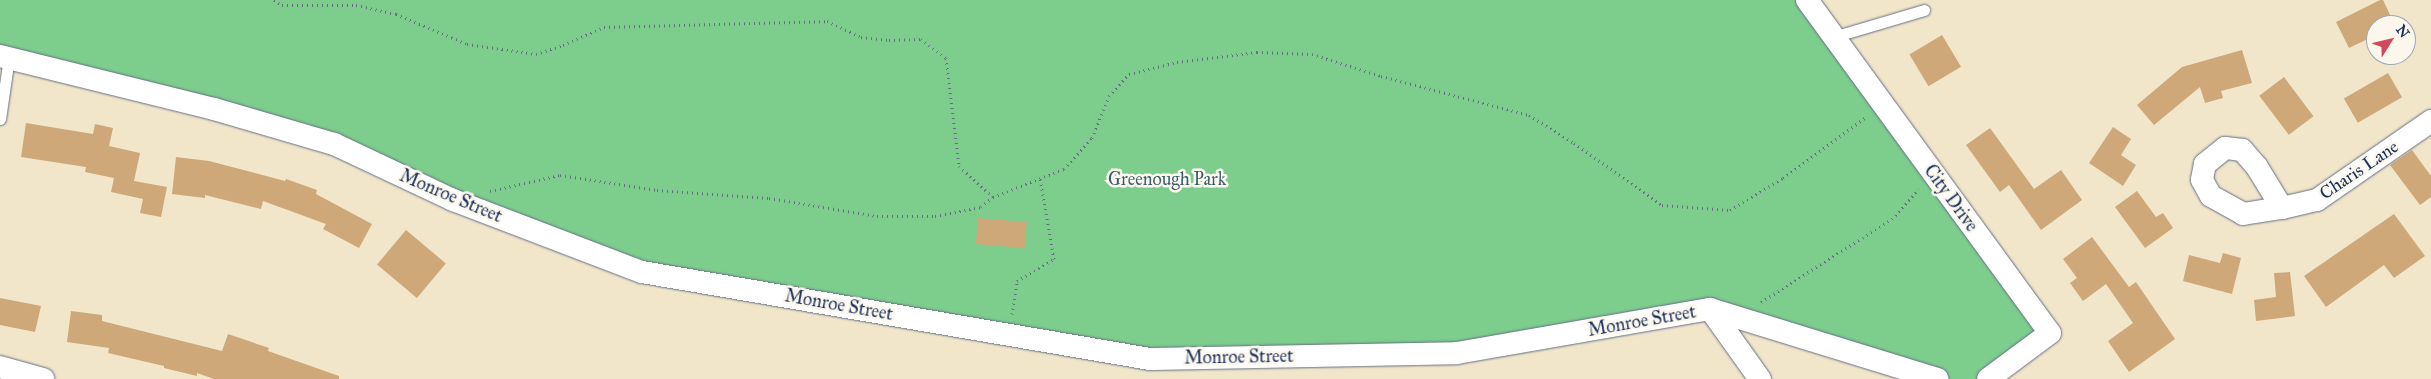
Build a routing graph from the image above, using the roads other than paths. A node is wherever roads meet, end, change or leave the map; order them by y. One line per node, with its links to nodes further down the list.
1 (1807, 0): 3 (street, City Drive)
2 (1924, 10): 3 (lane)
3 (1833, 37): 13 (street, City Drive)
4 (4, 56): 5 (lane); 8 (street, Monroe Street)
5 (0, 119)
6 (2431, 121): 7 (street, Charis Lane)
7 (2282, 208)
8 (1710, 309): 11 (street); 12 (street)
9 (0, 367): 10 (street)
10 (43, 379)
11 (1760, 379)
12 (1937, 379)
13 (1988, 379)

